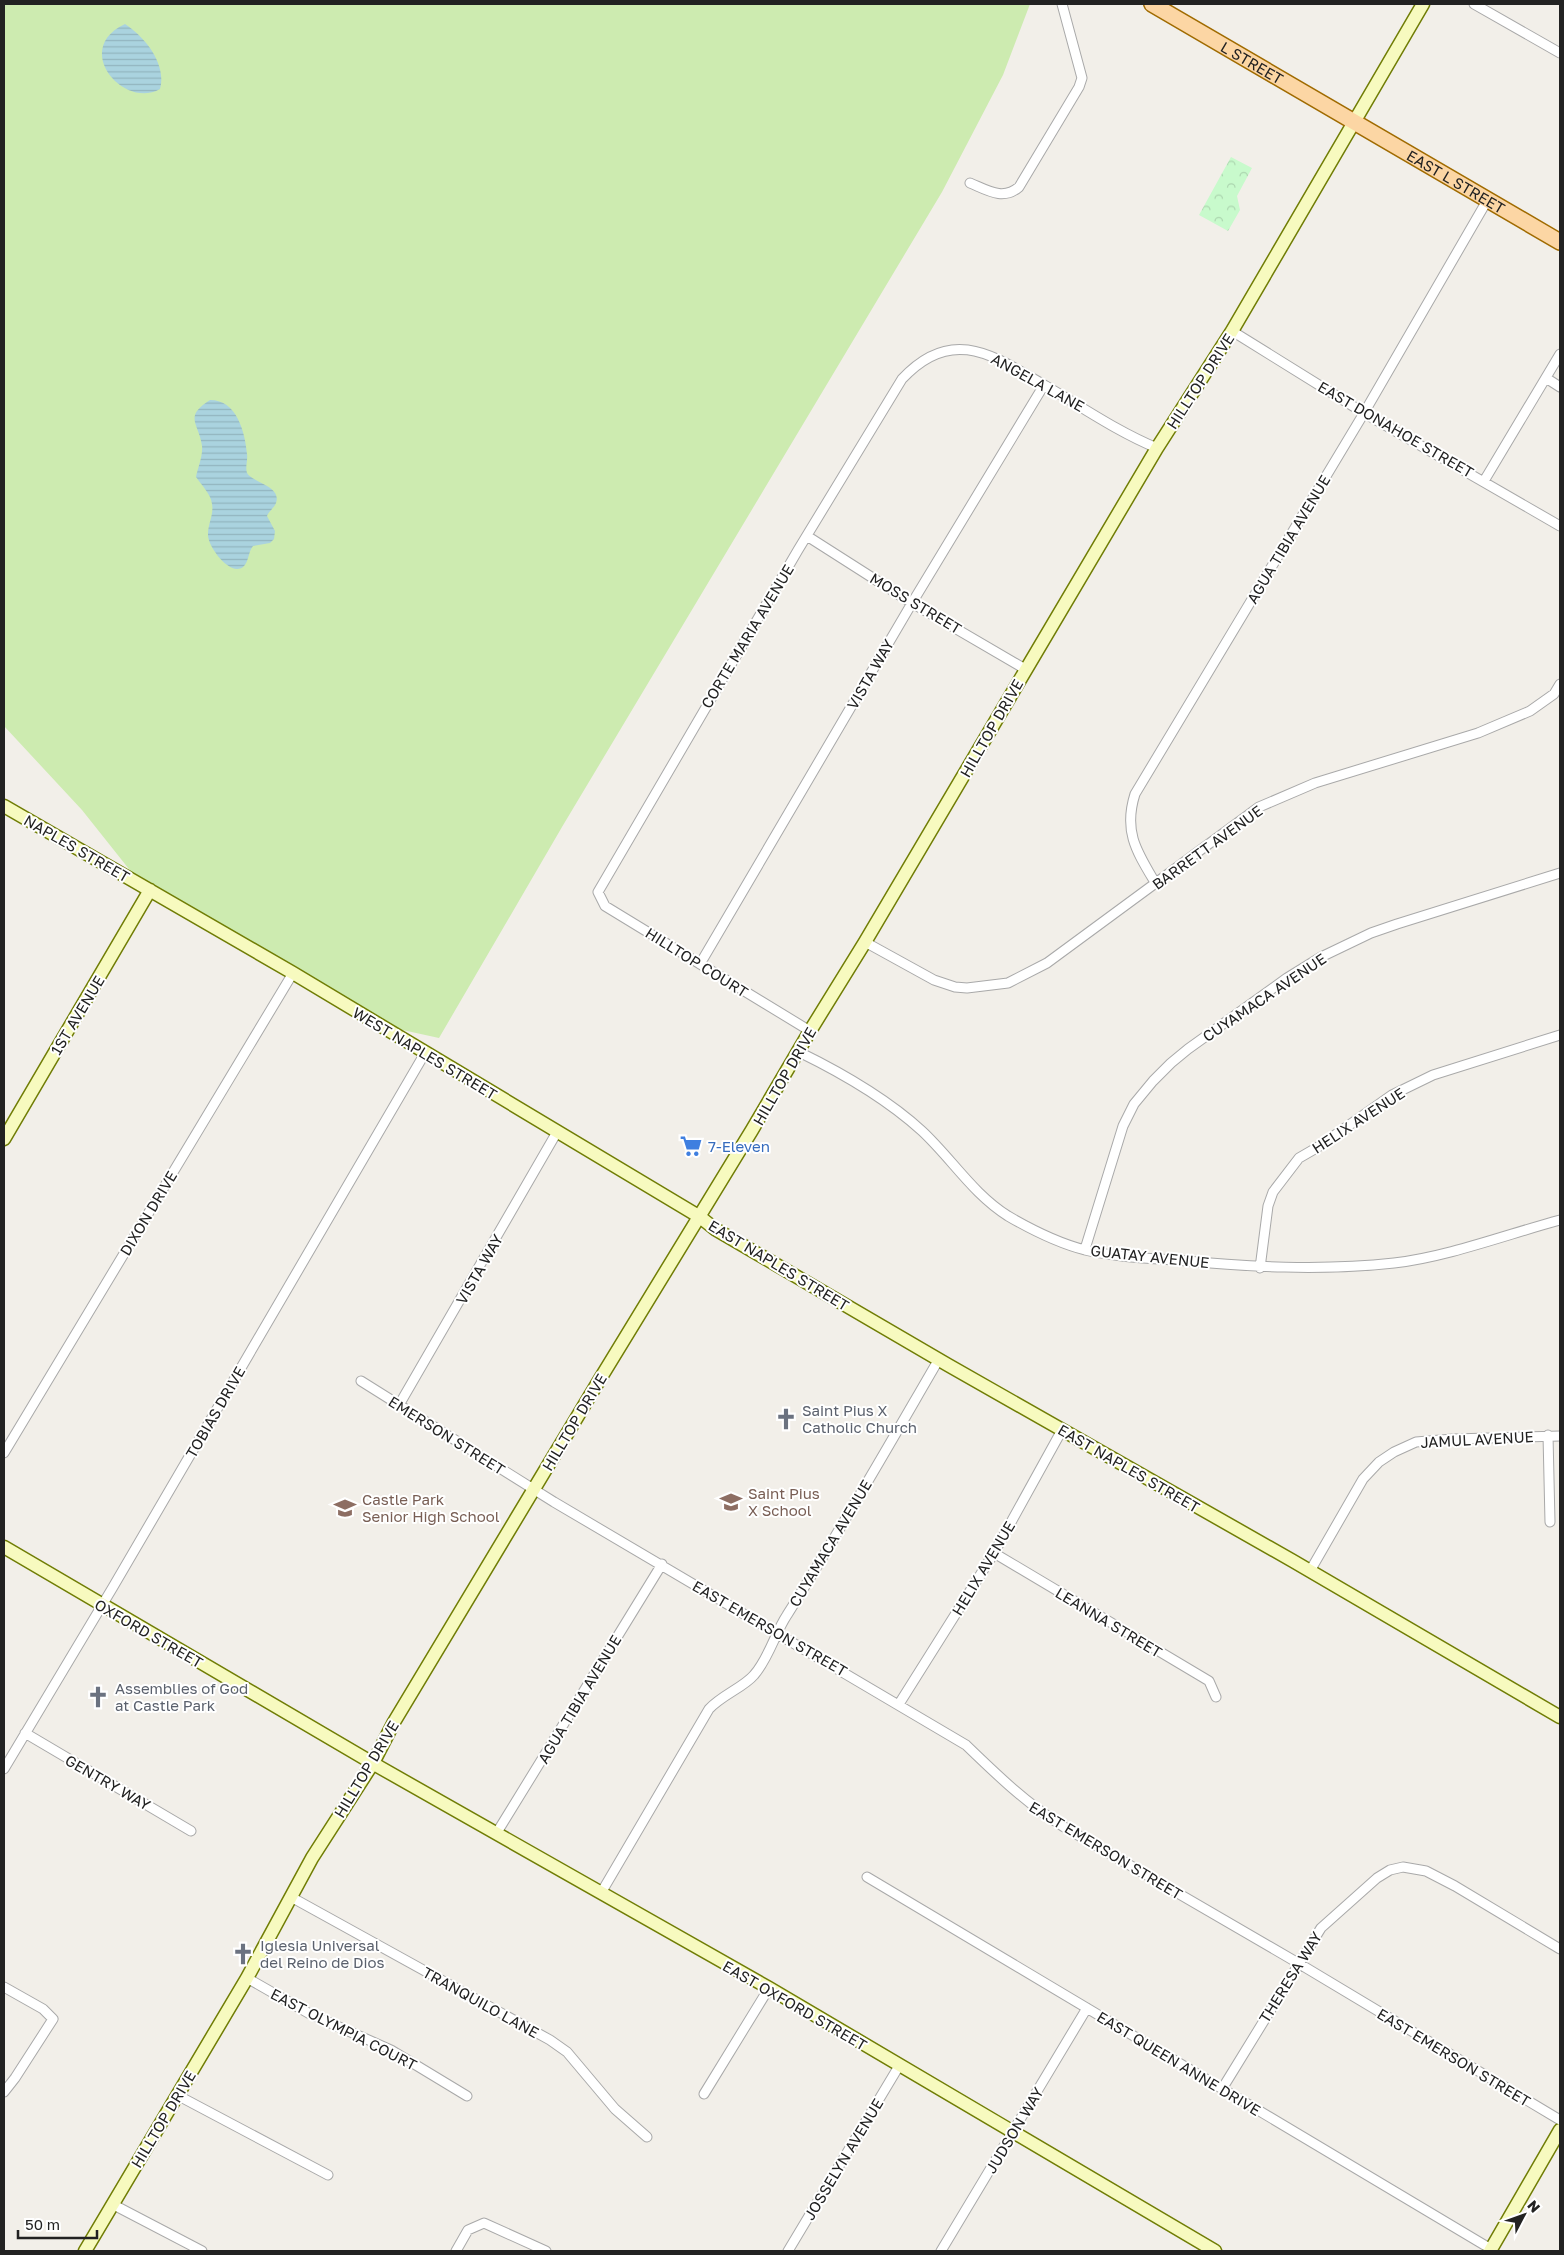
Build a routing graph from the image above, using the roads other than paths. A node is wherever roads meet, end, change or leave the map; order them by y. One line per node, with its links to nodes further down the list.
1 (1062, 4): 7 (street)
2 (1152, 4): 6 (main road, L STREET)
3 (1423, 4): 6 (street, HILLTOP DRIVE)
4 (1474, 4): 5 (street)
5 (1560, 53)
6 (1354, 121): 8 (main road, EAST L STREET); 10 (street, HILLTOP DRIVE)
7 (970, 183)
8 (1488, 199): 9 (main road, EAST L STREET); 16 (street, AGUA TIBIA AVENUE)
9 (1560, 242)
10 (1232, 331): 16 (street, EAST DONAHOE STREET); 17 (street, HILLTOP DRIVE)
11 (1560, 354): 12 (street)
12 (1546, 378): 14 (street); 18 (street)
13 (1044, 385): 15 (street, ANGELA LANE); 17 (street, ANGELA LANE); 21 (street, VISTA WAY)
14 (1560, 387)
15 (895, 391): 20 (street, CORTE MARIA AVENUE)
16 (1364, 413): 18 (street, EAST DONAHOE STREET); 27 (street, AGUA TIBIA AVENUE)
17 (1157, 448): 22 (street, HILLTOP DRIVE)
18 (1484, 480): 19 (street, EAST DONAHOE STREET)
19 (1560, 526)
20 (807, 536): 21 (street, MOSS STREET); 26 (street, CORTE MARIA AVENUE)
21 (912, 603): 22 (street, MOSS STREET); 30 (street, VISTA WAY)
22 (1026, 669): 29 (street, HILLTOP DRIVE)
23 (1560, 684): 27 (street, BARRETT AVENUE)
24 (4, 806): 28 (street, NAPLES STREET)
25 (1560, 874): 40 (street, CUYAMACA AVENUE)
26 (602, 883): 30 (street, HILLTOP COURT)
27 (1156, 884): 29 (street, BARRETT AVENUE)
28 (150, 890): 31 (street, WEST NAPLES STREET); 37 (street, 1ST AVENUE)
29 (865, 942): 32 (street, HILLTOP DRIVE)
30 (700, 964): 32 (street, HILLTOP COURT)
31 (292, 973): 35 (street, WEST NAPLES STREET); 48 (street, DIXON DRIVE)
32 (810, 1030): 34 (street, HILLTOP DRIVE)
33 (1560, 1035): 41 (street, HELIX AVENUE)
34 (799, 1052): 38 (street, HILLTOP DRIVE); 40 (street, GUATAY AVENUE)
35 (425, 1054): 36 (street, WEST NAPLES STREET); 55 (street, TOBIAS DRIVE)
36 (557, 1132): 38 (street, WEST NAPLES STREET); 44 (street, VISTA WAY)
37 (4, 1139)
38 (700, 1217): 42 (street, EAST NAPLES STREET); 49 (street, HILLTOP DRIVE)
39 (1560, 1220): 41 (street, GUATAY AVENUE)
40 (1084, 1250): 41 (street, GUATAY AVENUE)
41 (1260, 1268)
42 (939, 1359): 45 (street, EAST NAPLES STREET); 56 (street, CUYAMACA AVENUE)
43 (360, 1381): 44 (street, EMERSON STREET)
44 (399, 1405): 49 (street, EMERSON STREET)
45 (1062, 1430): 52 (street, HELIX AVENUE); 54 (street, EAST NAPLES STREET)
46 (1548, 1435): 47 (street, JAMUL AVENUE); 50 (street); 54 (street, JAMUL AVENUE)
47 (1560, 1436)
48 (4, 1453)
49 (534, 1489): 53 (street, EAST EMERSON STREET); 61 (street, HILLTOP DRIVE)
50 (1550, 1522)
51 (4, 1547): 55 (street, OXFORD STREET)
52 (994, 1553): 57 (street, LEANNA STREET); 58 (street, HELIX AVENUE)
53 (662, 1564): 56 (street, EAST EMERSON STREET); 64 (street, AGUA TIBIA AVENUE)
54 (1310, 1572): 59 (street, EAST NAPLES STREET)
55 (102, 1606): 60 (street, TOBIAS DRIVE); 61 (street, OXFORD STREET)
56 (777, 1632): 58 (street, EAST EMERSON STREET); 66 (street, CUYAMACA AVENUE)
57 (1216, 1698)
58 (899, 1704): 69 (street, EAST EMERSON STREET)
59 (1560, 1717)
60 (24, 1733): 62 (street, TOBIAS DRIVE); 63 (street, GENTRY WAY)
61 (373, 1763): 64 (street, EAST OXFORD STREET); 67 (street, HILLTOP DRIVE)
62 (4, 1769)
63 (191, 1831)
64 (496, 1834): 66 (street, EAST OXFORD STREET)
65 (867, 1877): 73 (street, EAST QUEEN ANNE DRIVE)
66 (601, 1893): 72 (street, EAST OXFORD STREET)
67 (291, 1898): 70 (street, HILLTOP DRIVE); 83 (street, TRANQUILO LANE)
68 (1560, 1949): 69 (street, THERESA WAY)
69 (1298, 1963): 75 (street, THERESA WAY); 80 (street, EAST EMERSON STREET)
70 (247, 1978): 78 (street, HILLTOP DRIVE); 79 (street, EAST OLYMPIA COURT)
71 (4, 1987): 76 (street)
72 (770, 1988): 74 (street, EAST OXFORD STREET); 77 (street)
73 (1087, 2008): 75 (street, EAST QUEEN ANNE DRIVE); 82 (street, JUDSON WAY)
74 (899, 2066): 82 (street, EAST OXFORD STREET); 91 (street, JOSSELYN AVENUE)
75 (1222, 2089): 86 (street, EAST QUEEN ANNE DRIVE)
76 (4, 2092)
77 (704, 2094)
78 (177, 2095): 84 (street); 85 (street, HILLTOP DRIVE)
79 (468, 2096)
80 (1560, 2120)
81 (1560, 2130): 86 (street)
82 (1012, 2132): 92 (street, JUDSON WAY); 93 (street, EAST OXFORD STREET)
83 (647, 2137)
84 (328, 2175)
85 (112, 2204): 87 (street, HILLTOP DRIVE); 88 (street)
86 (1491, 2250)
87 (85, 2251)
88 (202, 2251)
89 (456, 2251): 90 (street)
90 (546, 2251)
91 (788, 2251)
92 (941, 2251)
93 (1215, 2251)

